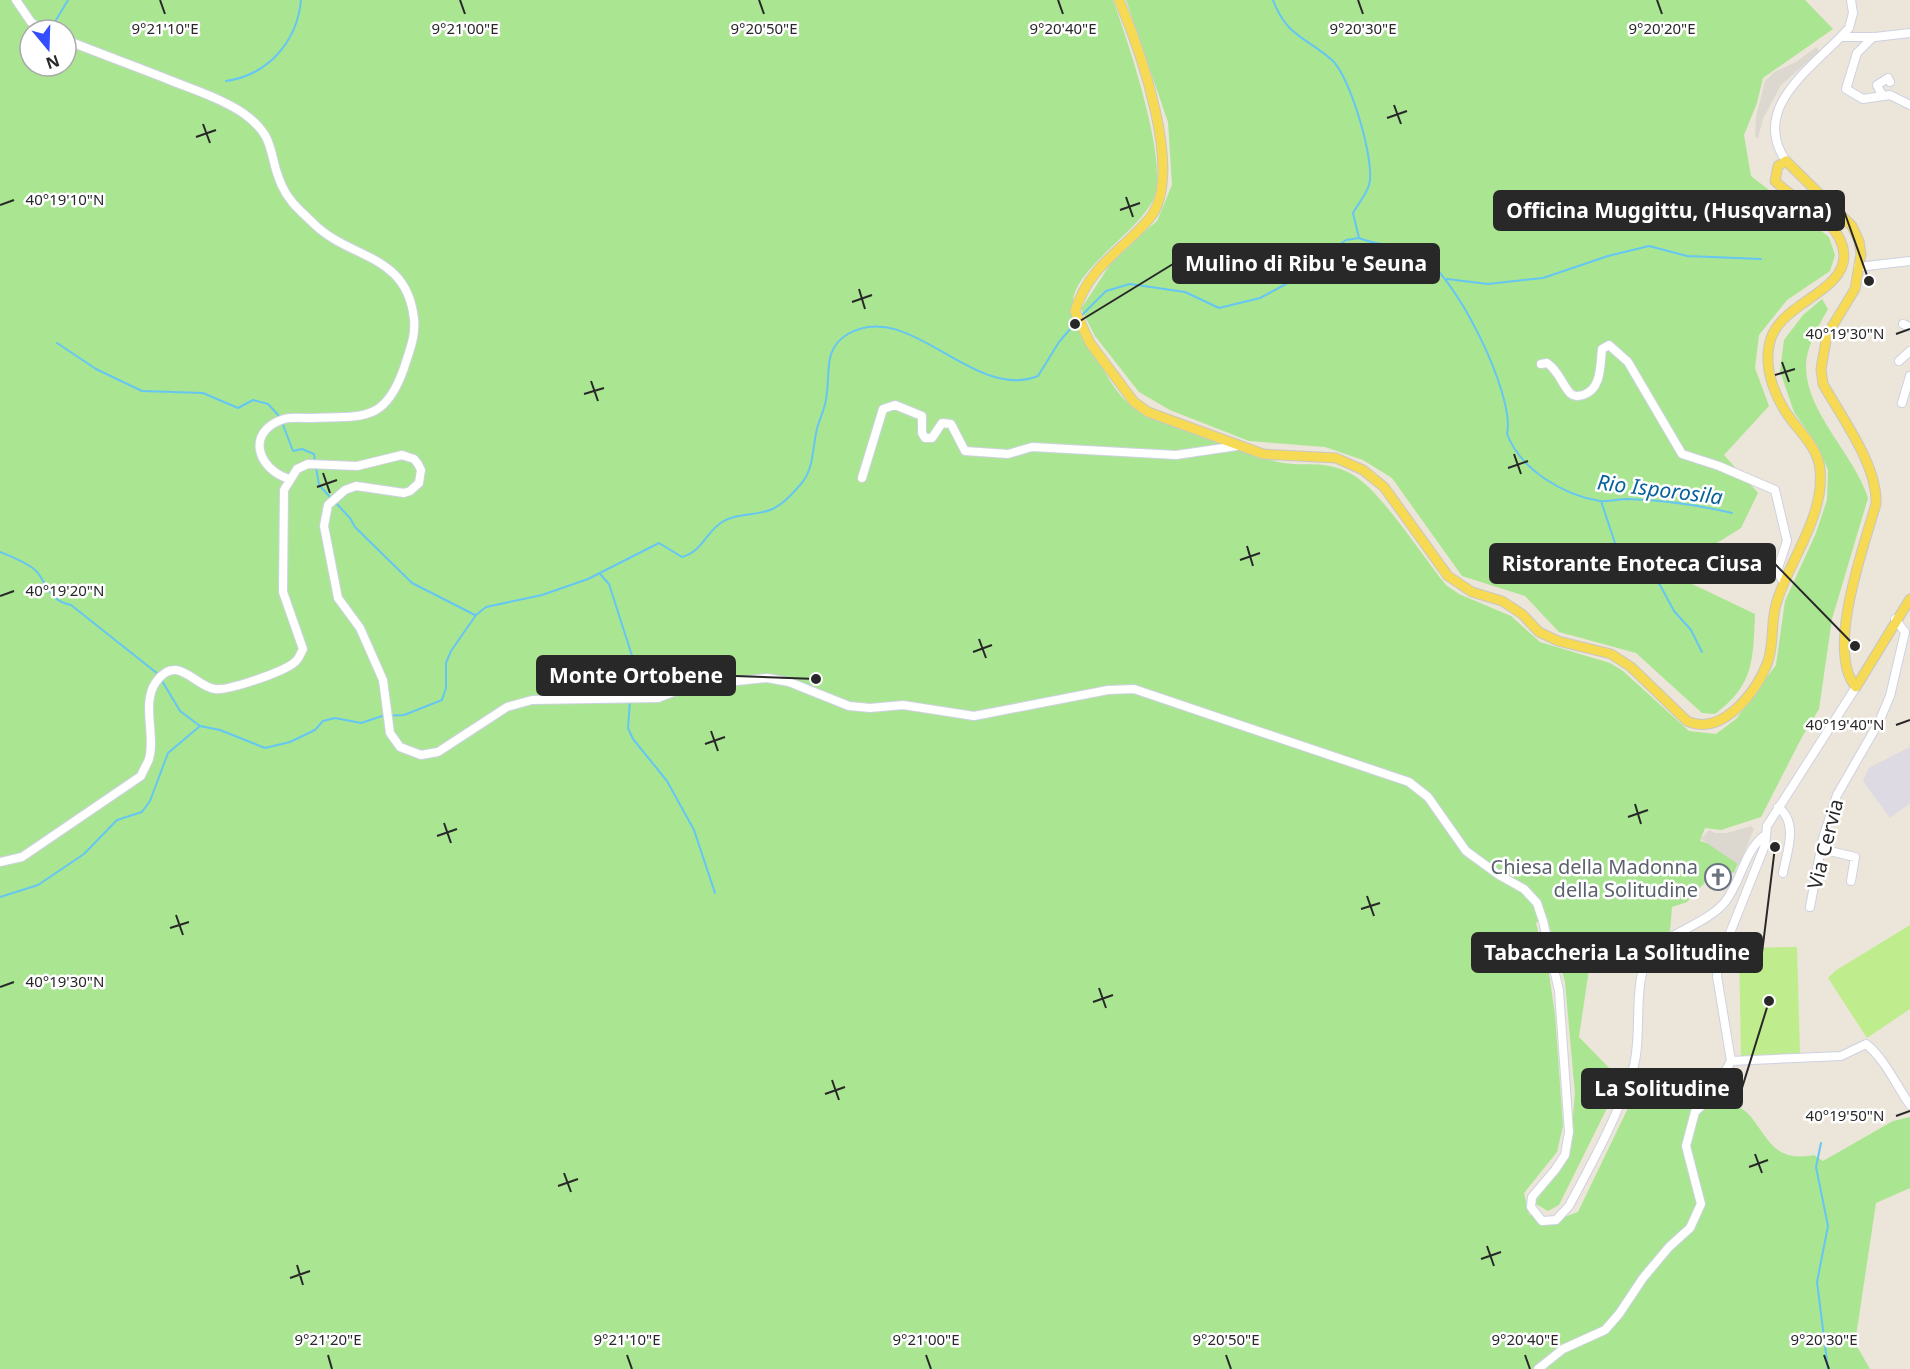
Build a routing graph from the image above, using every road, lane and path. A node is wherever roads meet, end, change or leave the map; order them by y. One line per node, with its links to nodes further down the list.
1 (16, 0): 4 (street)
2 (1119, 0): 20 (main road)
3 (1851, 0): 6 (street)
4 (29, 18)
5 (1910, 33): 7 (street)
6 (1841, 37): 7 (street); 12 (street)
7 (1873, 38): 10 (street)
8 (78, 45): 22 (street)
9 (1890, 82): 10 (street)
10 (1882, 95): 11 (street)
11 (1910, 105)
12 (1786, 161): 14 (main road); 23 (main road)
13 (1910, 261): 14 (street)
14 (1858, 267): 26 (main road)
15 (1910, 351): 16 (street)
16 (1899, 361)
17 (1541, 364): 23 (street)
18 (1910, 376): 19 (street)
19 (1902, 403)
20 (1237, 446): 21 (street); 23 (main road)
21 (862, 478)
22 (289, 479): 28 (street); 30 (street)
23 (1784, 583)
24 (1910, 599): 25 (main road)
25 (1895, 619): 26 (main road); 29 (street, Via Cervia)
26 (1856, 687): 27 (street)
27 (1779, 807): 28 (street); 31 (street)
28 (1764, 836): 34 (street)
29 (1821, 849): 32 (street); 33 (street, Via Cervia)
30 (0, 862)
31 (1783, 873)
32 (1851, 881)
33 (1810, 907)
34 (1731, 1061): 35 (street); 36 (street)
35 (1910, 1105)
36 (1538, 1369)

